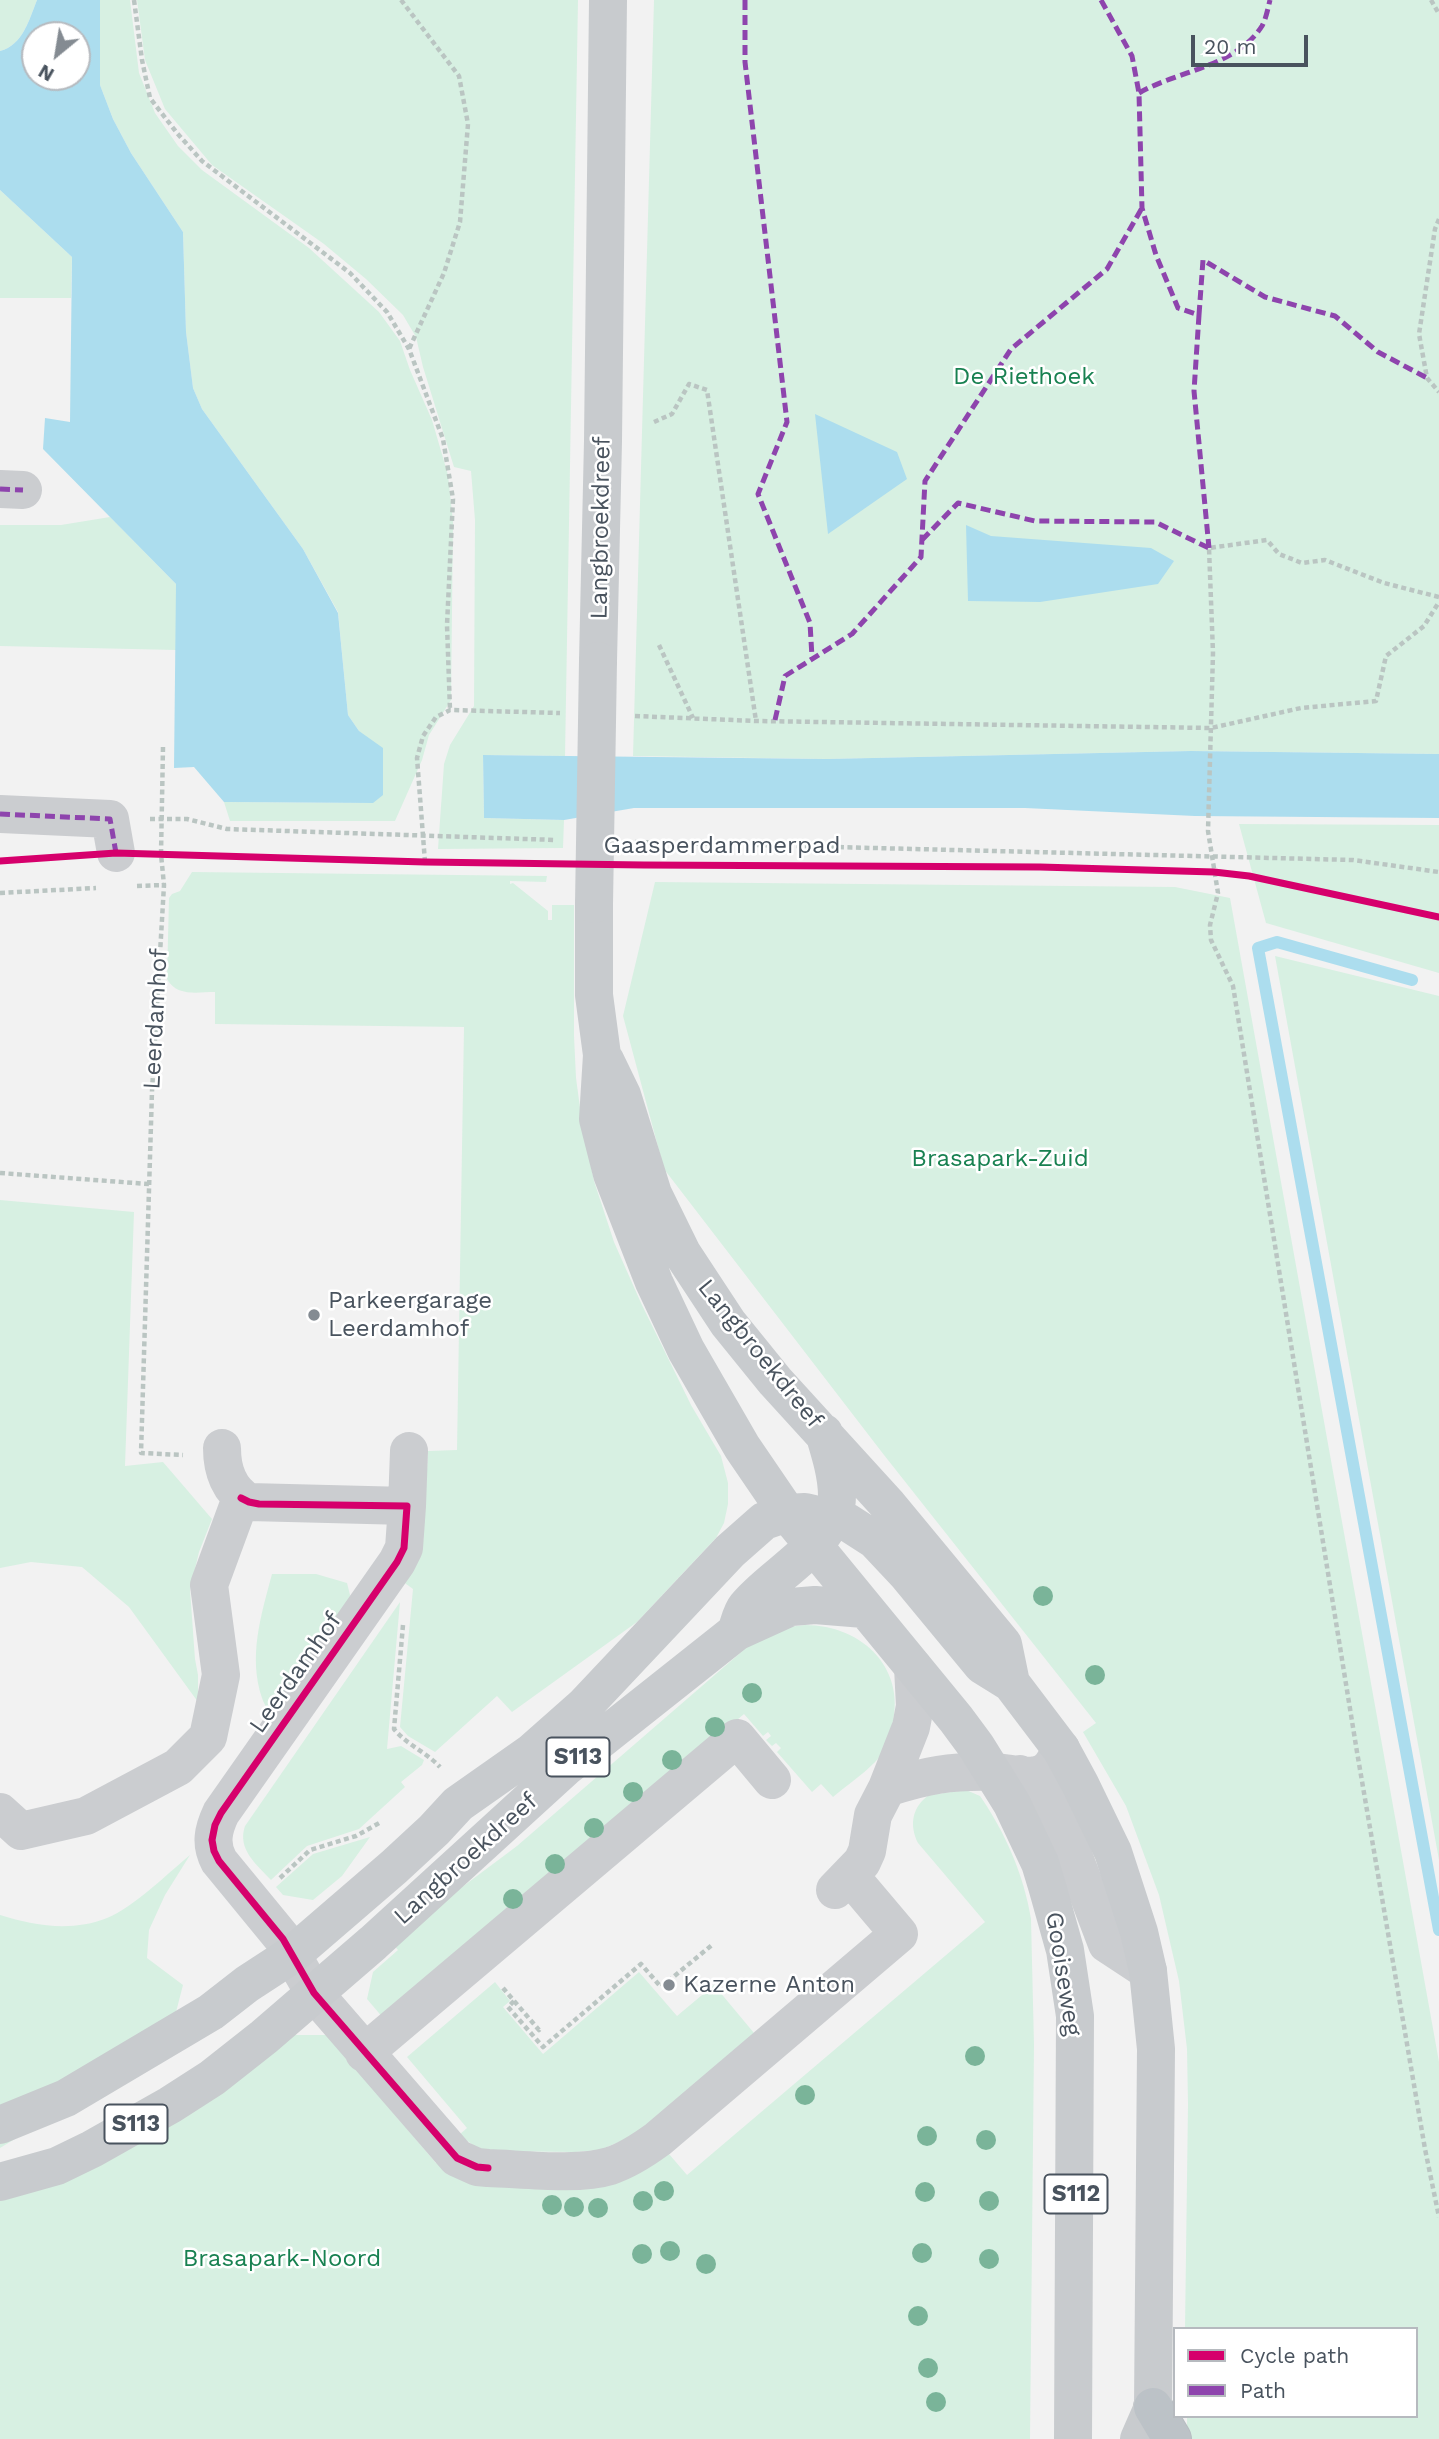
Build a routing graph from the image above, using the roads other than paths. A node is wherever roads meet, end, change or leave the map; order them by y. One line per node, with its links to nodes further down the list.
1 (608, 0): 4 (main road, Langbroekdreef, bridge)
2 (0, 814): 3 (street)
3 (112, 853)
4 (602, 1055): 5 (main road, Langbroekdreef); 6 (main road, Langbroekdreef)
5 (824, 1433): 12 (main road, Langbroekdreef); 17 (main road)
6 (742, 1447): 11 (main road); 13 (main road, Langbroekdreef / S113)
7 (409, 1451): 10 (street, Leerdamhof)
8 (222, 1452): 9 (street)
9 (241, 1498): 10 (street); 22 (street, Leerdamhof)
10 (407, 1506): 23 (street, Leerdamhof)
11 (787, 1513): 12 (main road); 13 (main road, S113)
12 (822, 1531): 14 (main road, S112); 15 (main road, Langbroekdreef); 17 (main road)
13 (730, 1551): 23 (main road, Langbroekdreef / S113)
14 (864, 1609): 15 (main road, S113); 16 (main road, Gooiseweg / S112)
15 (736, 1632): 25 (main road, Langbroekdreef / S113)
16 (913, 1667): 19 (main road, Gooiseweg / S112); 21 (street)
17 (1011, 1683): 18 (main road)
18 (1061, 1749): 19 (street); 24 (main road)
19 (1006, 1773): 21 (street); 24 (street); 30 (main road, Gooiseweg / S112)
20 (772, 1780): 26 (street)
21 (887, 1788): 26 (street, Leerdamhof)
22 (0, 1812)
23 (293, 1954): 25 (street, Leerdamhof); 27 (main road, Langbroekdreef / S113)
24 (1148, 1971): 29 (main road)
25 (314, 1993): 26 (street, Leerdamhof); 28 (main road, Langbroekdreef / S113)
26 (365, 2053)
27 (0, 2125)
28 (0, 2182)
29 (1155, 2428)
30 (1073, 2439)

